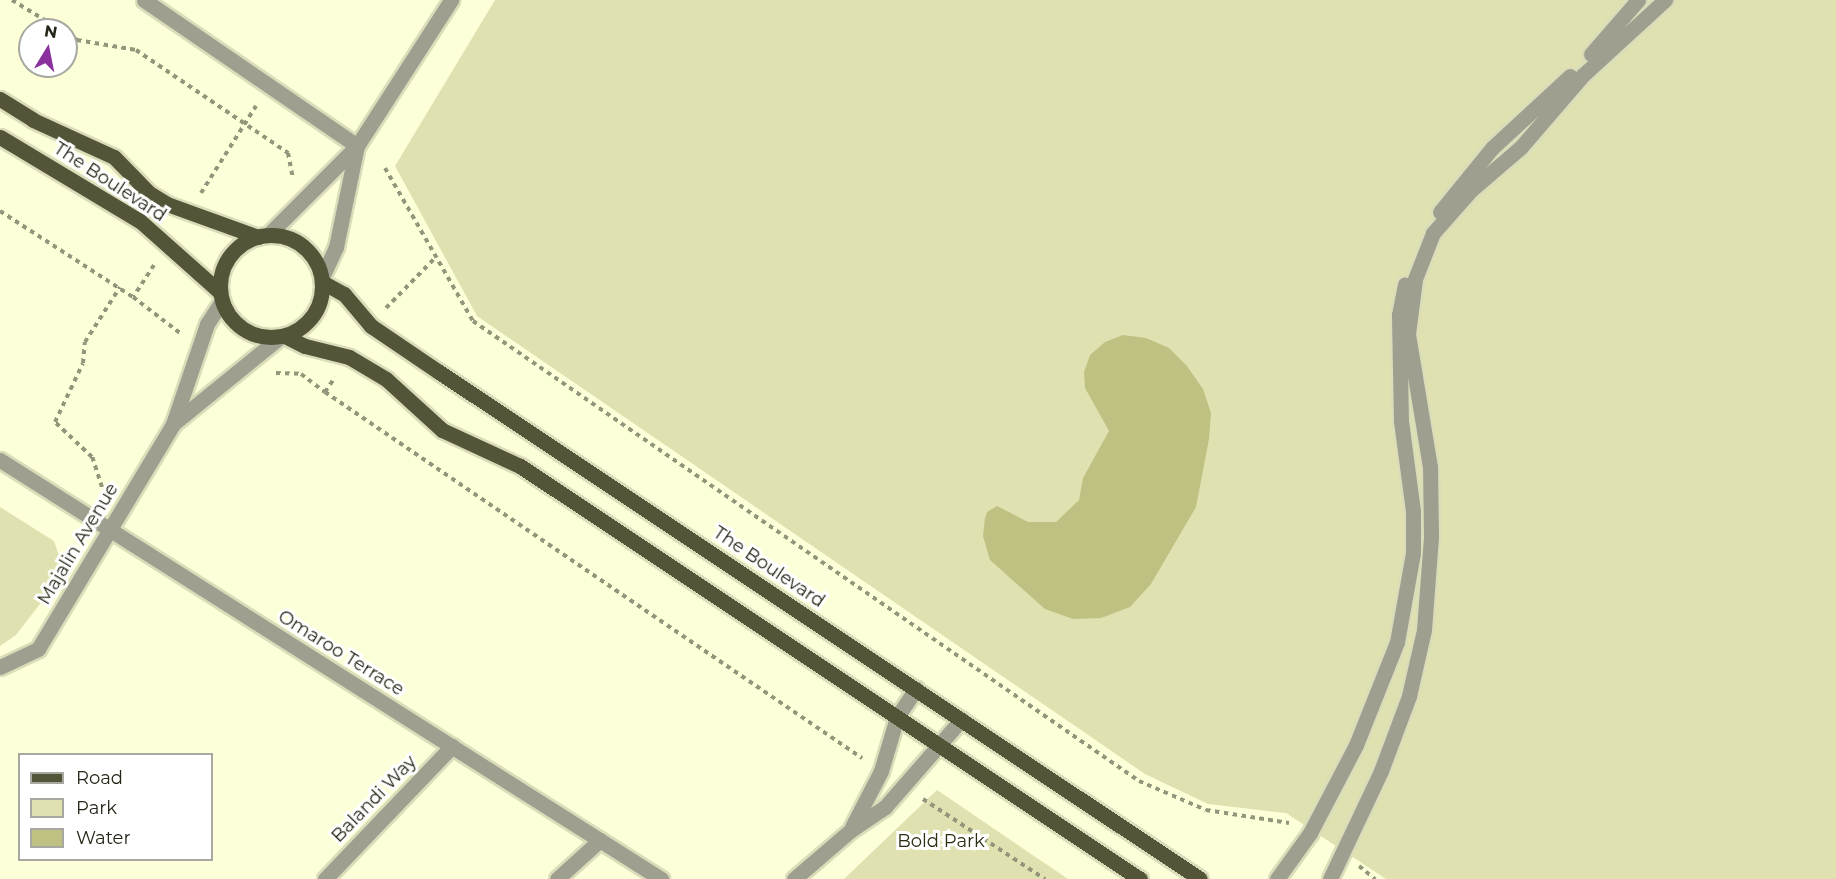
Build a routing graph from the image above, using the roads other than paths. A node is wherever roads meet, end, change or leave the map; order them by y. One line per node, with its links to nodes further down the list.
1 (144, 0): 7 (street)
2 (451, 0): 7 (street)
3 (1638, 0): 29 (street)
4 (1665, 0): 30 (street)
5 (0, 99): 8 (main road, The Boulevard)
6 (0, 137): 10 (main road, The Boulevard)
7 (357, 146): 8 (street); 9 (street)
8 (263, 236): 9 (main road, The Boulevard); 10 (main road)
9 (322, 279): 11 (main road); 16 (main road, The Boulevard)
10 (221, 296): 11 (main road, The Boulevard); 12 (street, Majalin Avenue)
11 (283, 336): 12 (street, Majalin Avenue); 17 (main road, The Boulevard)
12 (173, 424): 14 (street, Majalin Avenue)
13 (0, 460): 14 (street, Omaroo Terrace)
14 (110, 529): 15 (street, Majalin Avenue); 19 (street, Omaroo Terrace)
15 (0, 667)
16 (916, 689): 17 (street); 18 (main road, The Boulevard)
17 (897, 717): 20 (main road, The Boulevard); 21 (street)
18 (961, 720): 20 (street); 28 (main road, The Boulevard)
19 (452, 746): 22 (street, Omaroo Terrace); 23 (street, Balandi Way)
20 (941, 747): 21 (street); 27 (main road, The Boulevard)
21 (851, 830): 26 (street)
22 (600, 840): 24 (street); 25 (street, Omaroo Terrace)
23 (325, 879)
24 (557, 879)
25 (661, 879)
26 (795, 879)
27 (1140, 879)
28 (1200, 879)
29 (1277, 879)
30 (1330, 879)

